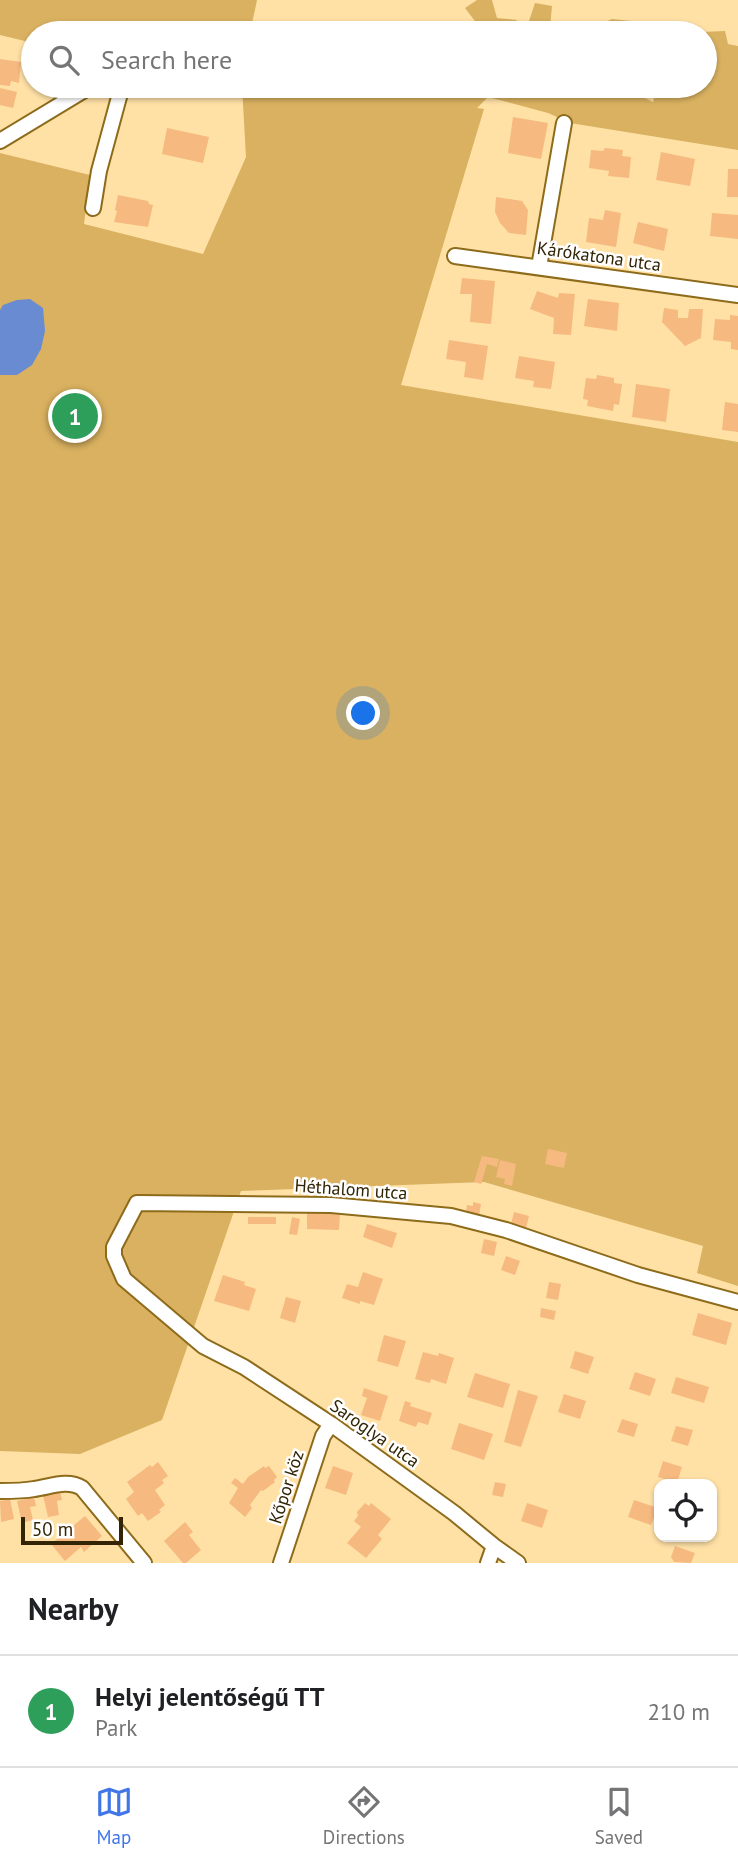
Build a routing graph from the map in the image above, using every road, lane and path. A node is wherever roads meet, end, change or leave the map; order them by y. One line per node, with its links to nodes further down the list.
1 (72, 98): 4 (street)
2 (119, 98): 5 (street)
3 (564, 123): 7 (street)
4 (0, 141)
5 (93, 208)
6 (455, 256): 7 (street, Kárókatona utca)
7 (538, 267): 8 (street, Kárókatona utca)
8 (738, 295)
9 (738, 1302): 10 (street, Héthalom utca)
10 (203, 1346): 11 (street, Saroglya utca)
11 (331, 1424): 13 (street, Saroglya utca); 15 (street, Kőpor köz)
12 (0, 1491): 14 (street)
13 (494, 1546): 16 (street); 17 (street, Saroglya utca)
14 (144, 1563)
15 (281, 1563)
16 (488, 1563)
17 (518, 1563)

